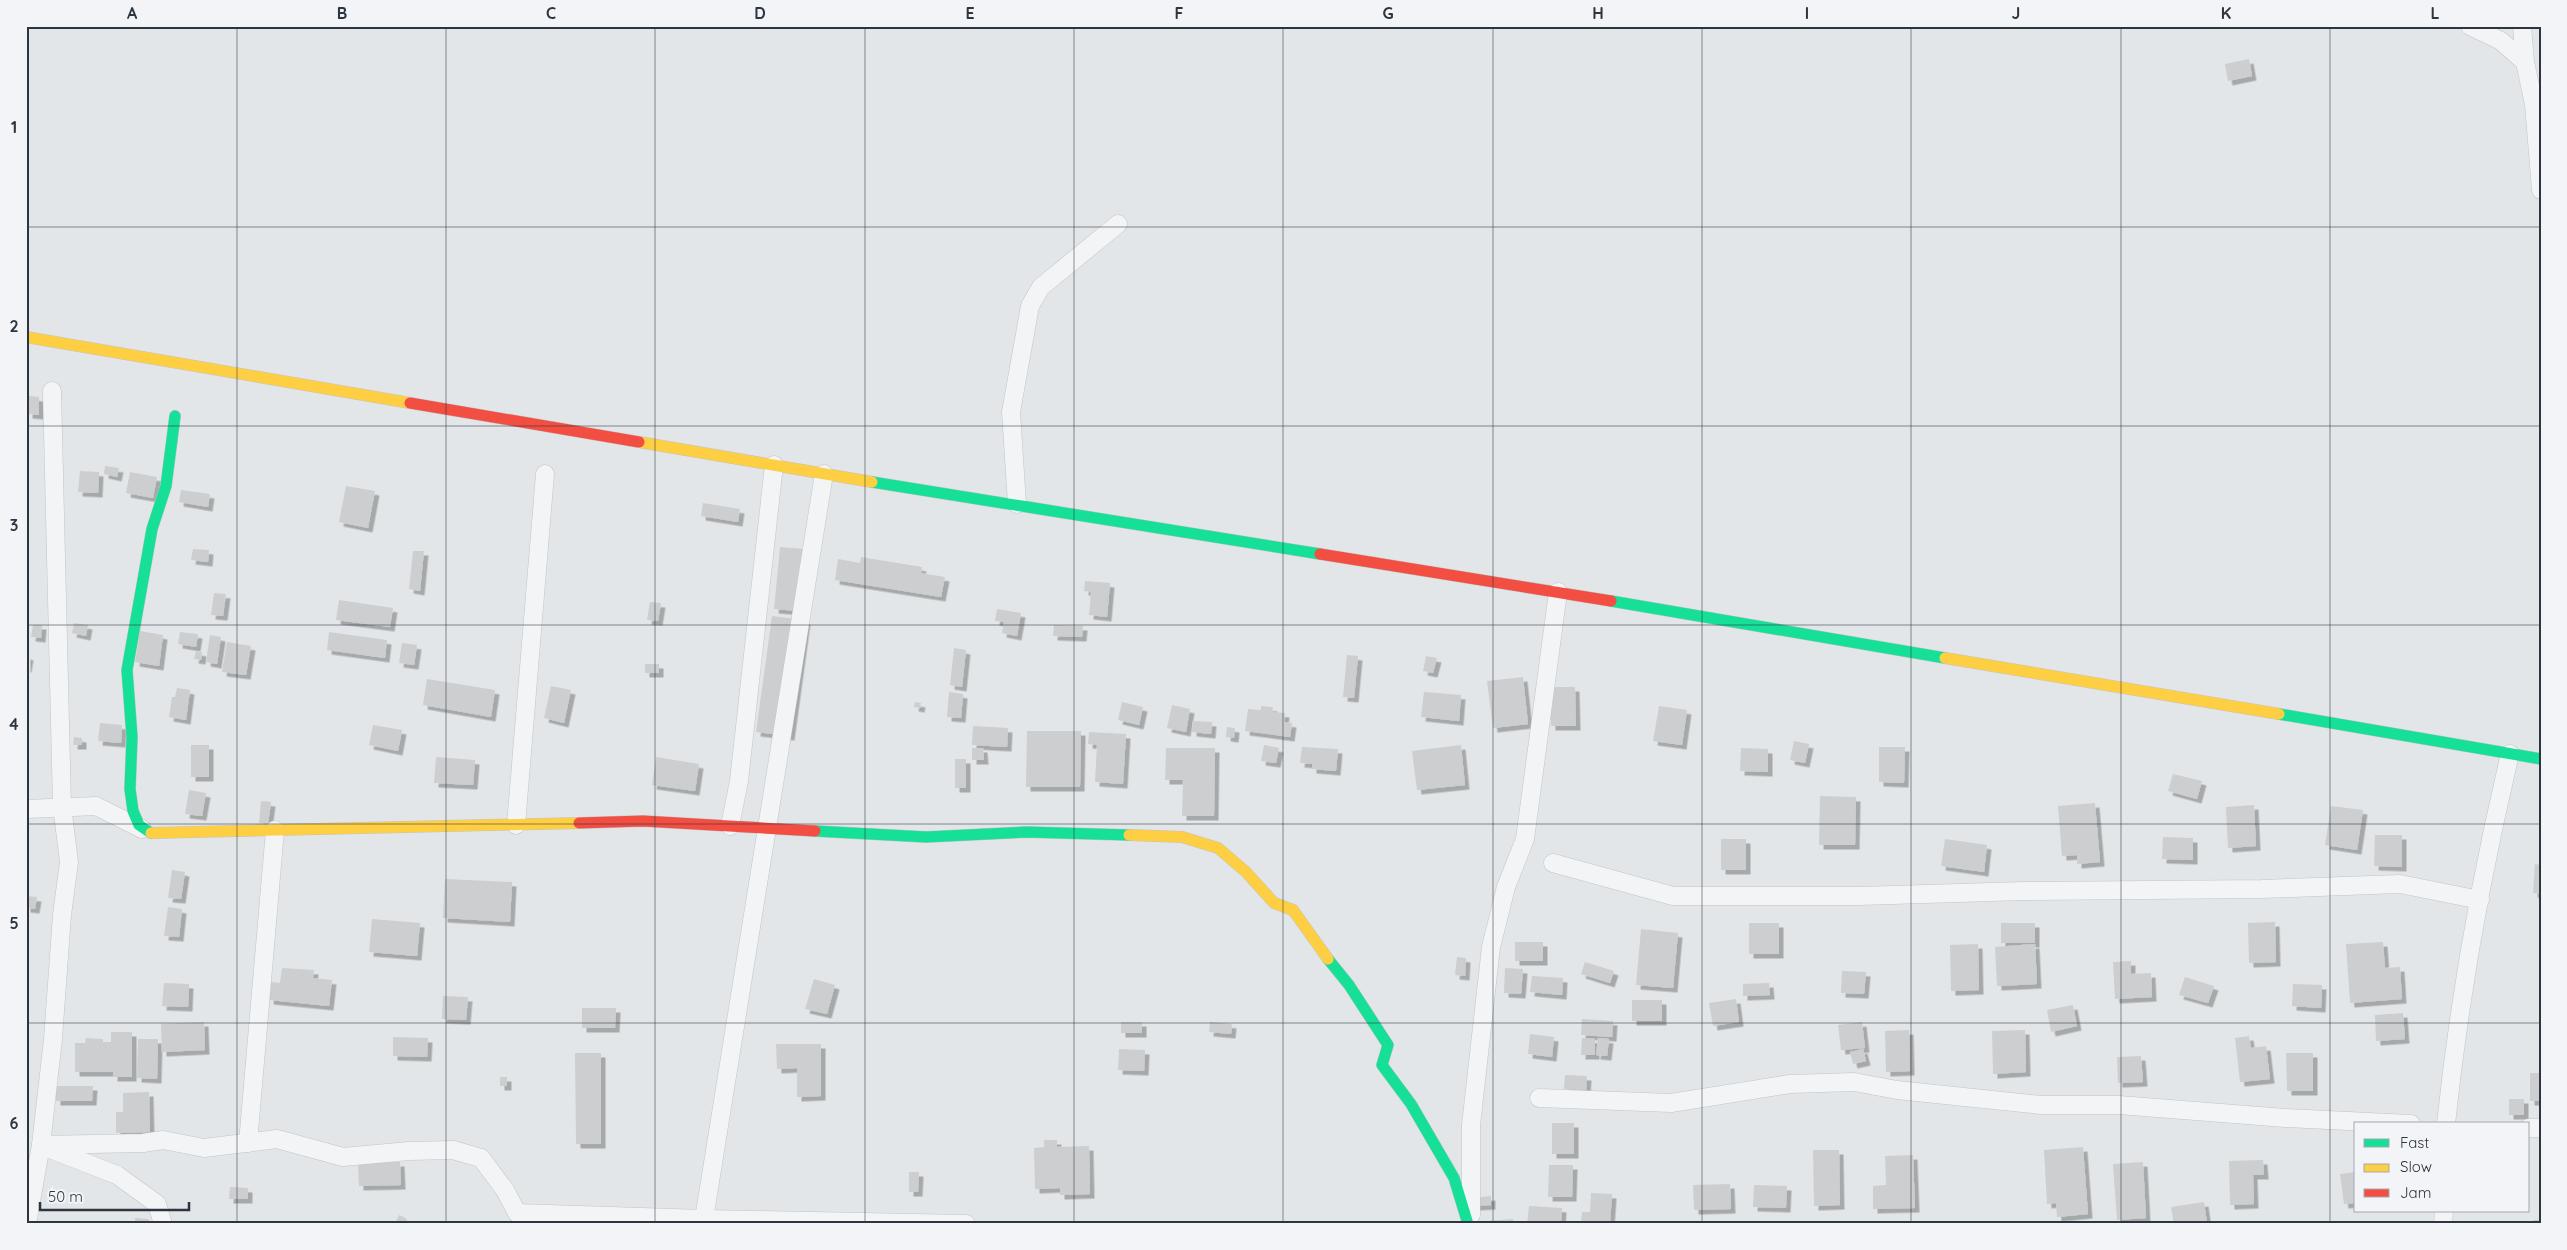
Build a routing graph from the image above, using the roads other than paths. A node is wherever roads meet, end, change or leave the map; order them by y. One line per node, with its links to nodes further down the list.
1 (2470, 26): 3 (street)
2 (2522, 26): 3 (street)
3 (2525, 62): 4 (street)
4 (2541, 190)
5 (1118, 224): 12 (street)
6 (26, 337): 9 (street)
7 (52, 391): 16 (street)
8 (175, 416): 22 (street)
9 (774, 465): 11 (street); 19 (street)
10 (545, 474): 18 (street)
11 (824, 474): 12 (street); 20 (street)
12 (1017, 504): 13 (street)
13 (1558, 592): 14 (street); 35 (street)
14 (2510, 754): 15 (street); 24 (street)
15 (2541, 759)
16 (62, 806): 17 (street); 22 (street); 29 (street)
17 (26, 809)
18 (516, 825): 19 (street); 21 (street)
19 (730, 826): 20 (street)
20 (766, 828): 30 (street); 35 (street)
21 (275, 830): 22 (street); 28 (street)
22 (149, 833)
23 (1553, 863): 24 (street)
24 (2480, 900): 27 (street)
25 (1539, 1098): 26 (street)
26 (2369, 1122)
27 (2446, 1122)
28 (248, 1143): 29 (street); 30 (street)
29 (41, 1145): 32 (street); 33 (street)
30 (704, 1219): 31 (street)
31 (739, 1222): 34 (street)
32 (27, 1224)
33 (164, 1224)
34 (966, 1224)
35 (1470, 1224)

